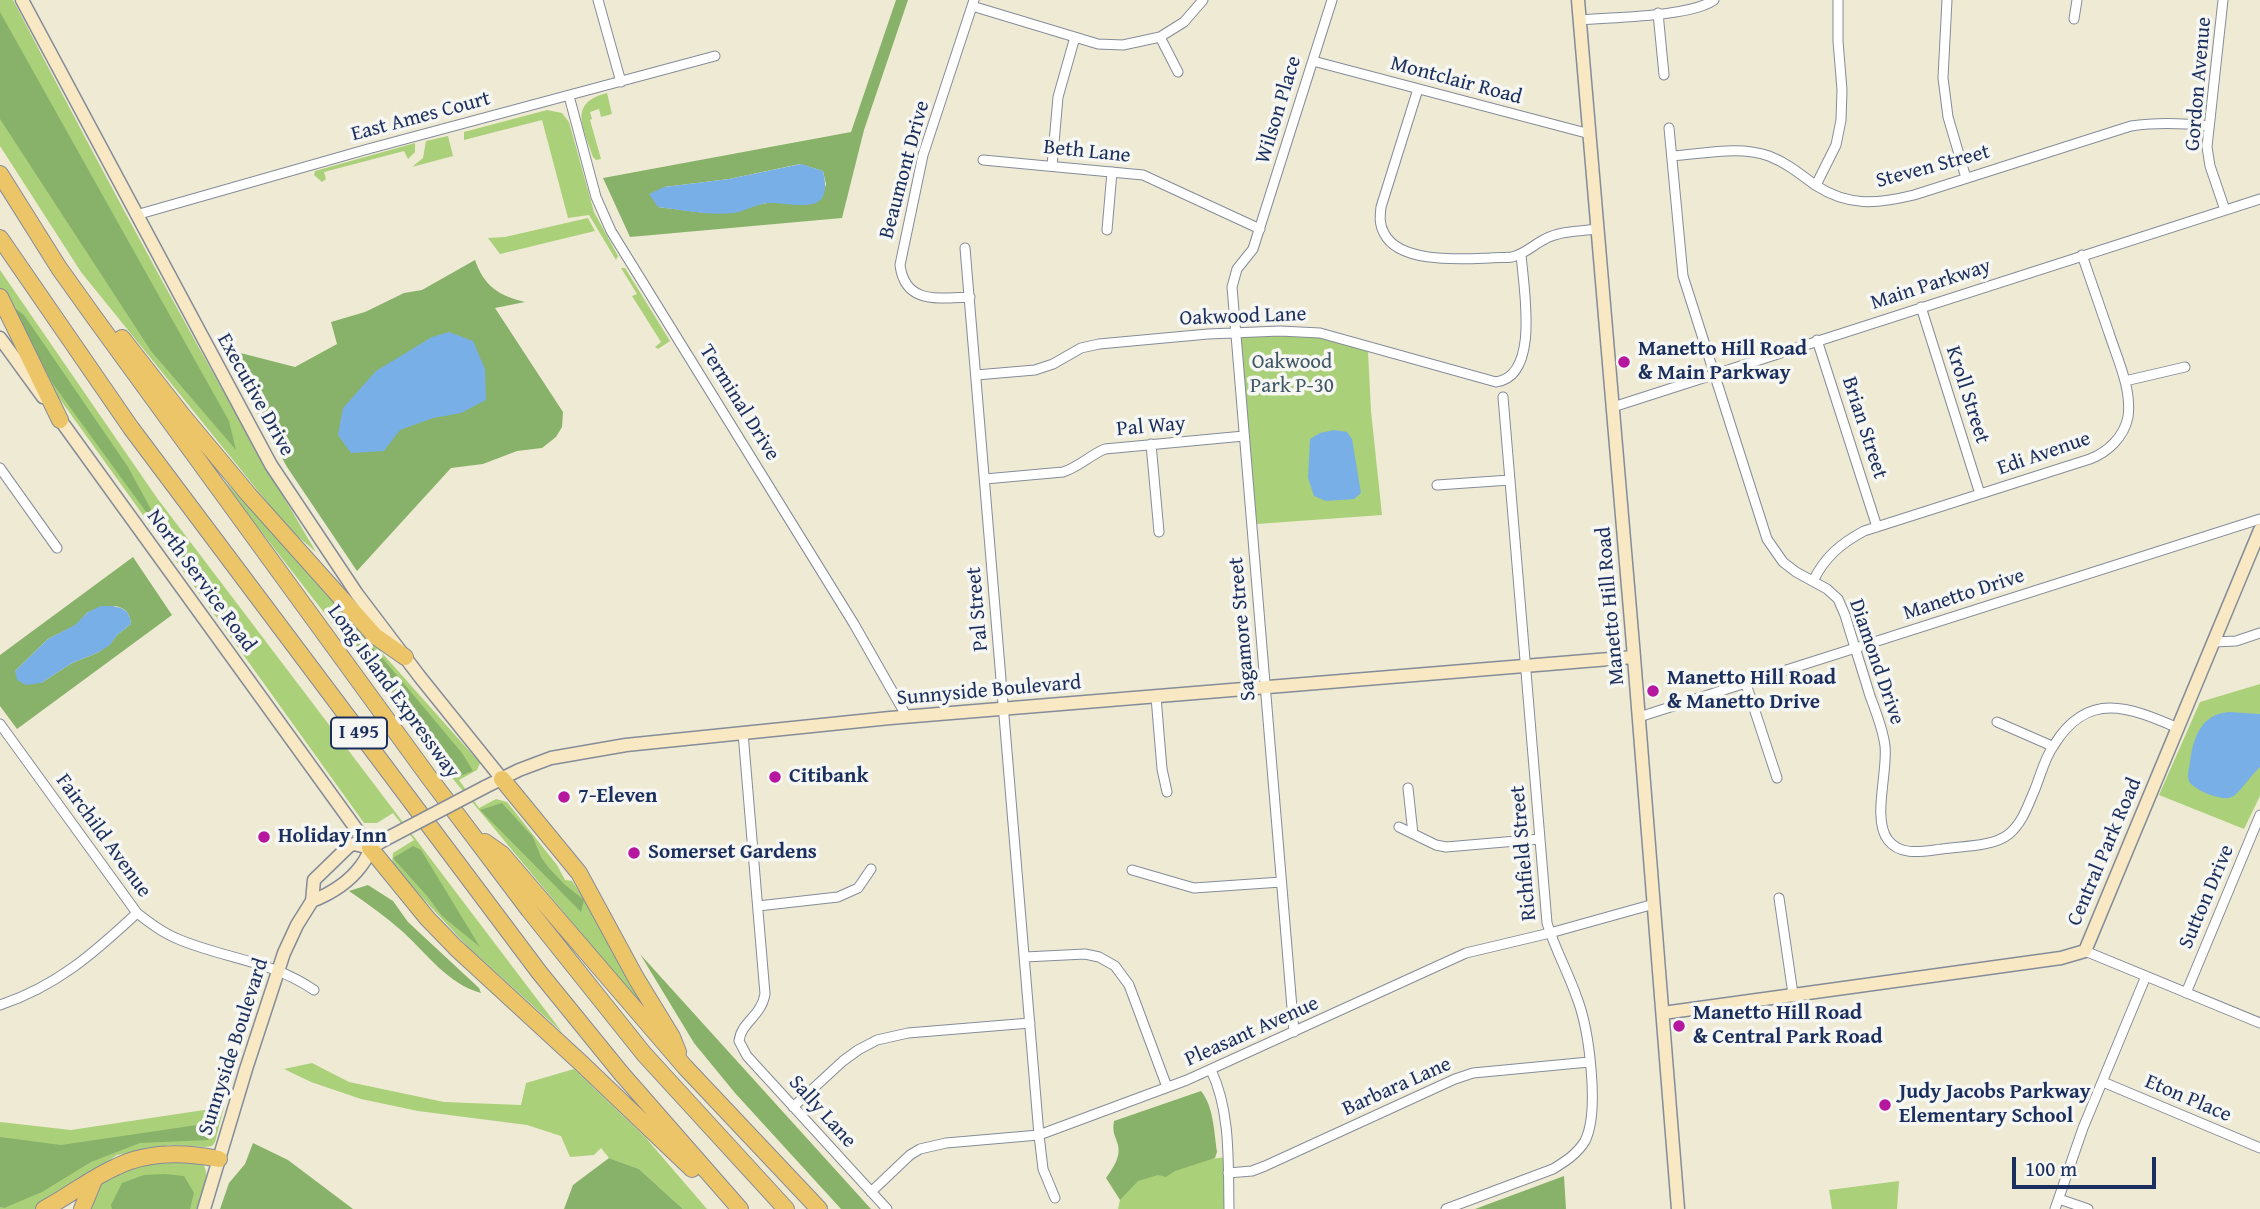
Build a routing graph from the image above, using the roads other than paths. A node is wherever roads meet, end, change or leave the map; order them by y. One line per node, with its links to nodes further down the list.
1 (22, 0): 36 (main road, Executive Drive)
2 (598, 0): 21 (street)
3 (1203, 0): 16 (street)
4 (1332, 0): 18 (street, Wilson Place)
5 (1578, 0): 14 (main road, Manetto Hill Road)
6 (1714, 0): 12 (street)
7 (1838, 0): 33 (street)
8 (1947, 0): 32 (street)
9 (2077, 0): 13 (street)
10 (2223, 0): 24 (street, Gordon Avenue)
11 (973, 3): 15 (street); 46 (street, Beaumont Drive)
12 (1658, 13): 14 (street); 20 (street)
13 (2074, 19)
14 (1580, 20): 26 (main road, Manetto Hill Road)
15 (1075, 37): 16 (street); 29 (street)
16 (1160, 37): 19 (street)
17 (715, 57): 21 (street, East Ames Court)
18 (1313, 61): 22 (street, Montclair Road); 37 (street, Wilson Place)
19 (1178, 72)
20 (1664, 75)
21 (621, 82): 23 (street, East Ames Court)
22 (1418, 89): 26 (street, Montclair Road); 42 (street)
23 (569, 96): 36 (street, East Ames Court); 81 (street, Terminal Drive)
24 (2208, 126): 32 (street, Steven Street); 35 (street, Gordon Avenue)
25 (1669, 128): 27 (street, Diamond Drive)
26 (1590, 134): 38 (main road, Manetto Hill Road)
27 (1672, 156): 33 (street, Steven Street); 52 (street, Diamond Drive)
28 (983, 160): 29 (street, Beth Lane)
29 (1052, 166): 30 (street, Beth Lane)
30 (1112, 172): 37 (street, Beth Lane); 39 (street)
31 (0, 174): 44 (highway, Long Island Expressway / I 495)
32 (1966, 178): 33 (street, Steven Street)
33 (1816, 185)
34 (2260, 199): 35 (street, Main Parkway)
35 (2225, 210): 43 (street, Main Parkway)
36 (136, 215): 74 (main road, Executive Drive)
37 (1260, 229): 48 (street, Sagamore Street)
38 (1598, 229): 42 (street); 56 (main road, Manetto Hill Road)
39 (1107, 230)
40 (0, 238): 137 (highway, I 495)
41 (965, 248): 46 (street, Pal Street)
42 (1521, 254): 48 (street, Oakwood Lane)
43 (2082, 255): 47 (street, Main Parkway); 54 (street, Edi Avenue)
44 (59, 268): 74 (highway); 94 (highway, Long Island Expressway / I 495)
45 (0, 297): 57 (highway)
46 (970, 297): 53 (street, Pal Street)
47 (1921, 307): 49 (street, Main Parkway); 64 (street, Kroll Street)
48 (1235, 333): 53 (street, Oakwood Lane); 58 (street, Sagamore Street)
49 (1817, 340): 52 (street, Main Parkway); 66 (street, Brian Street)
50 (2, 341): 57 (main road, North Service Road)
51 (2185, 367): 54 (street)
52 (1713, 373): 56 (street, Main Parkway); 70 (street, Diamond Drive)
53 (976, 375): 61 (street, Pal Street)
54 (2125, 381): 64 (street, Edi Avenue)
55 (1503, 397): 62 (street, Richfield Street)
56 (1613, 407): 75 (main road, Manetto Hill Road)
57 (60, 419): 97 (main road, North Service Road)
58 (1244, 436): 59 (street, Pal Way); 78 (street, Sagamore Street)
59 (1151, 444): 61 (street, Pal Way); 68 (street)
60 (0, 468): 69 (street)
61 (985, 479): 80 (street, Pal Street)
62 (1510, 480): 63 (street); 76 (street, Richfield Street)
63 (1437, 485)
64 (1980, 494): 66 (street, Edi Avenue)
65 (2260, 519): 73 (street, Manetto Drive)
66 (1877, 527): 70 (street, Edi Avenue)
67 (2260, 530): 72 (main road, Central Park Road)
68 (1159, 532)
69 (57, 548)
70 (1813, 581): 73 (street, Diamond Drive)
71 (2260, 633): 72 (street)
72 (2214, 642): 85 (main road, Central Park Road)
73 (1855, 649): 77 (street, Manetto Drive); 87 (street, Diamond Drive)
74 (405, 657): 89 (main road, Executive Drive)
75 (1634, 657): 76 (main road, Sunnyside Boulevard); 82 (main road, Manetto Hill Road)
76 (1526, 665): 78 (main road, Sunnyside Boulevard); 96 (street, Richfield Street)
77 (1746, 684): 82 (street, Manetto Drive); 88 (street)
78 (1265, 687): 79 (main road, Sunnyside Boulevard); 100 (street, Sagamore Street)
79 (1156, 697): 80 (main road, Sunnyside Boulevard); 91 (street)
80 (1004, 709): 81 (main road, Sunnyside Boulevard); 108 (street, Pal Street)
81 (908, 717): 86 (main road, Sunnyside Boulevard)
82 (1639, 717): 103 (main road, Manetto Hill Road)
83 (1997, 722): 87 (street)
84 (0, 724): 105 (street, Fairchild Avenue)
85 (2178, 727): 87 (street, Diamond Drive); 107 (main road, Central Park Road)
86 (743, 733): 89 (main road, Sunnyside Boulevard); 104 (street)
87 (2052, 746)
88 (1777, 778)
89 (502, 779): 97 (main road, Sunnyside Boulevard, bridge); 120 (highway)
90 (1408, 788): 95 (street)
91 (1167, 792)
92 (2260, 815): 112 (street, Sutton Drive)
93 (1399, 827): 95 (street)
94 (471, 833): 120 (highway); 138 (highway, Long Island Expressway / I 495)
95 (1413, 834): 96 (street)
96 (1540, 839): 106 (street, Richfield Street)
97 (370, 848): 102 (main road, Sunnyside Boulevard); 102 (main road, Sunnyside Boulevard); 136 (highway)
98 (871, 869): 104 (street)
99 (1132, 870): 100 (street)
100 (1281, 882): 118 (street, Sagamore Street)
101 (1779, 898): 113 (street)
102 (312, 901): 109 (main road, Sunnyside Boulevard)
103 (1654, 904): 106 (street, Pleasant Avenue); 115 (main road, Manetto Hill Road)
104 (758, 906): 124 (street, Sally Lane)
105 (137, 913): 109 (street, Fairchild Avenue); 114 (street)
106 (1550, 933): 118 (street, Pleasant Avenue); 119 (street, Richfield Street)
107 (2085, 951): 110 (street); 113 (main road, Central Park Road)
108 (1025, 957): 116 (street, Pal Street); 123 (street)
109 (278, 970): 111 (street, Fairchild Avenue); 127 (main road, Sunnyside Boulevard)
110 (2146, 976): 112 (street); 122 (street)
111 (314, 990)
112 (2186, 993): 117 (street)
113 (1793, 994): 115 (main road, Central Park Road)
114 (0, 1005)
115 (1663, 1013): 143 (main road, Manetto Hill Road)
116 (1030, 1023): 124 (street); 125 (street, Pal Street)
117 (2260, 1023)
118 (1294, 1032): 121 (street, Pleasant Avenue)
119 (1589, 1062): 128 (street, Barbara Lane); 142 (street, Richfield Street)
120 (685, 1067): 139 (highway)
121 (1211, 1070): 123 (street, Pleasant Avenue); 128 (street)
122 (2103, 1082): 126 (street, Eton Place); 132 (street)
123 (1167, 1087): 125 (street, Pleasant Avenue)
124 (793, 1107): 130 (street, Sally Lane)
125 (1039, 1135): 130 (street, Pleasant Avenue); 131 (street, Pal Street)
126 (2260, 1148)
127 (219, 1159): 129 (highway); 135 (main road, Sunnyside Boulevard)
128 (1228, 1174): 141 (street)
129 (94, 1180): 133 (highway); 134 (highway)
130 (871, 1192): 140 (street, Sally Lane)
131 (1055, 1198)
132 (2059, 1199): 144 (street); 145 (street)
133 (44, 1209)
134 (82, 1209)
135 (204, 1209)
136 (733, 1209)
137 (740, 1209)
138 (786, 1209)
139 (819, 1209)
140 (887, 1209)
141 (1229, 1209)
142 (1446, 1209)
143 (1678, 1209)
144 (2055, 1209)
145 (2088, 1209)

